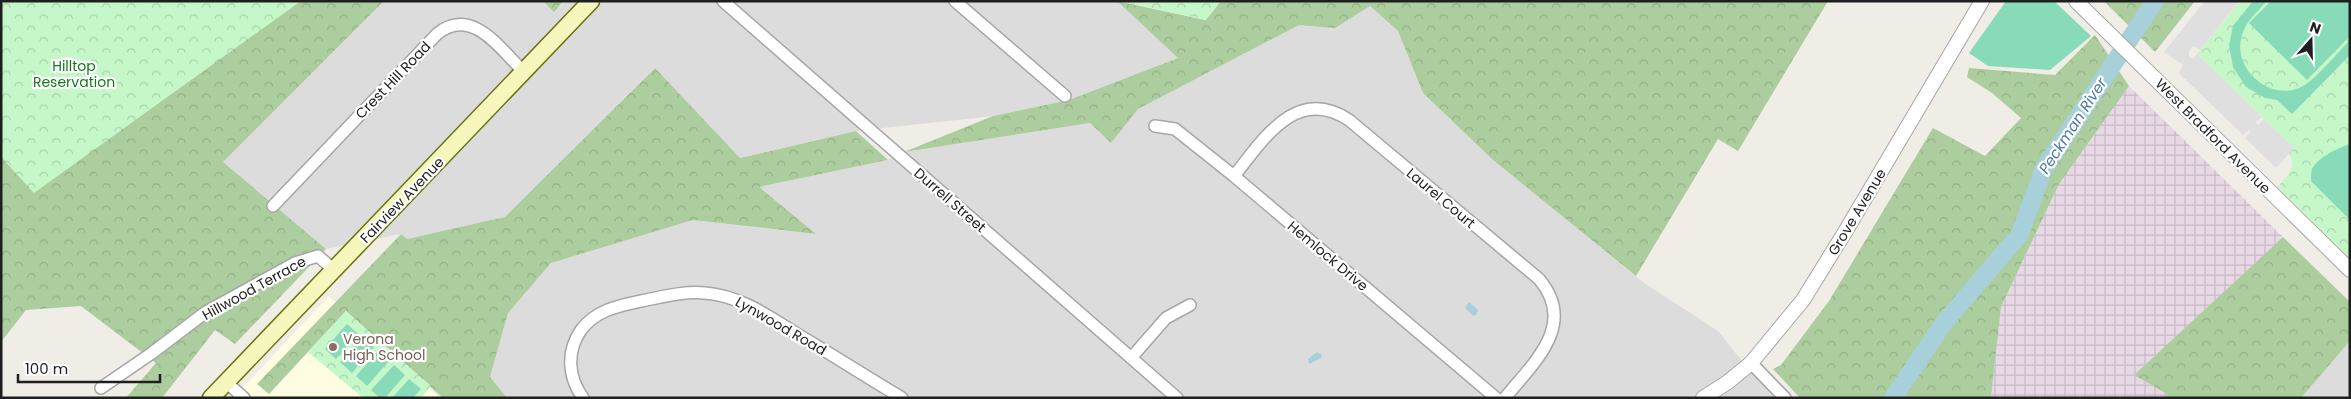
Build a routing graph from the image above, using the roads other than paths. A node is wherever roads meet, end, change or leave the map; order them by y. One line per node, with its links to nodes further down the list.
1 (592, 1): 6 (main road, Fairview Avenue)
2 (723, 1): 14 (street, Durrell Street)
3 (955, 1): 7 (street)
4 (1982, 1): 15 (street, Grove Avenue)
5 (2076, 1): 12 (street, West Bradford Avenue)
6 (524, 72): 10 (street, Crest Hill Road); 11 (main road, Fairview Avenue)
7 (1065, 96)
8 (1155, 126): 9 (street, Hemlock Drive)
9 (1234, 176): 23 (street, Hemlock Drive); 24 (street, Laurel Court)
10 (273, 206)
11 (334, 270): 16 (main road, Fairview Avenue); 17 (street, Hillwood Terrace)
12 (2350, 270)
13 (1190, 306): 14 (street)
14 (1131, 358): 22 (street, Durrell Street)
15 (1751, 363): 25 (street, Grove Avenue); 26 (street)
16 (226, 382): 18 (main road, Fairview Avenue); 19 (street)
17 (101, 388)
18 (211, 398)
19 (244, 398)
20 (583, 398): 21 (street, Lynwood Road)
21 (902, 398)
22 (1177, 398)
23 (1496, 398)
24 (1505, 398)
25 (1703, 398)
26 (1785, 398)

